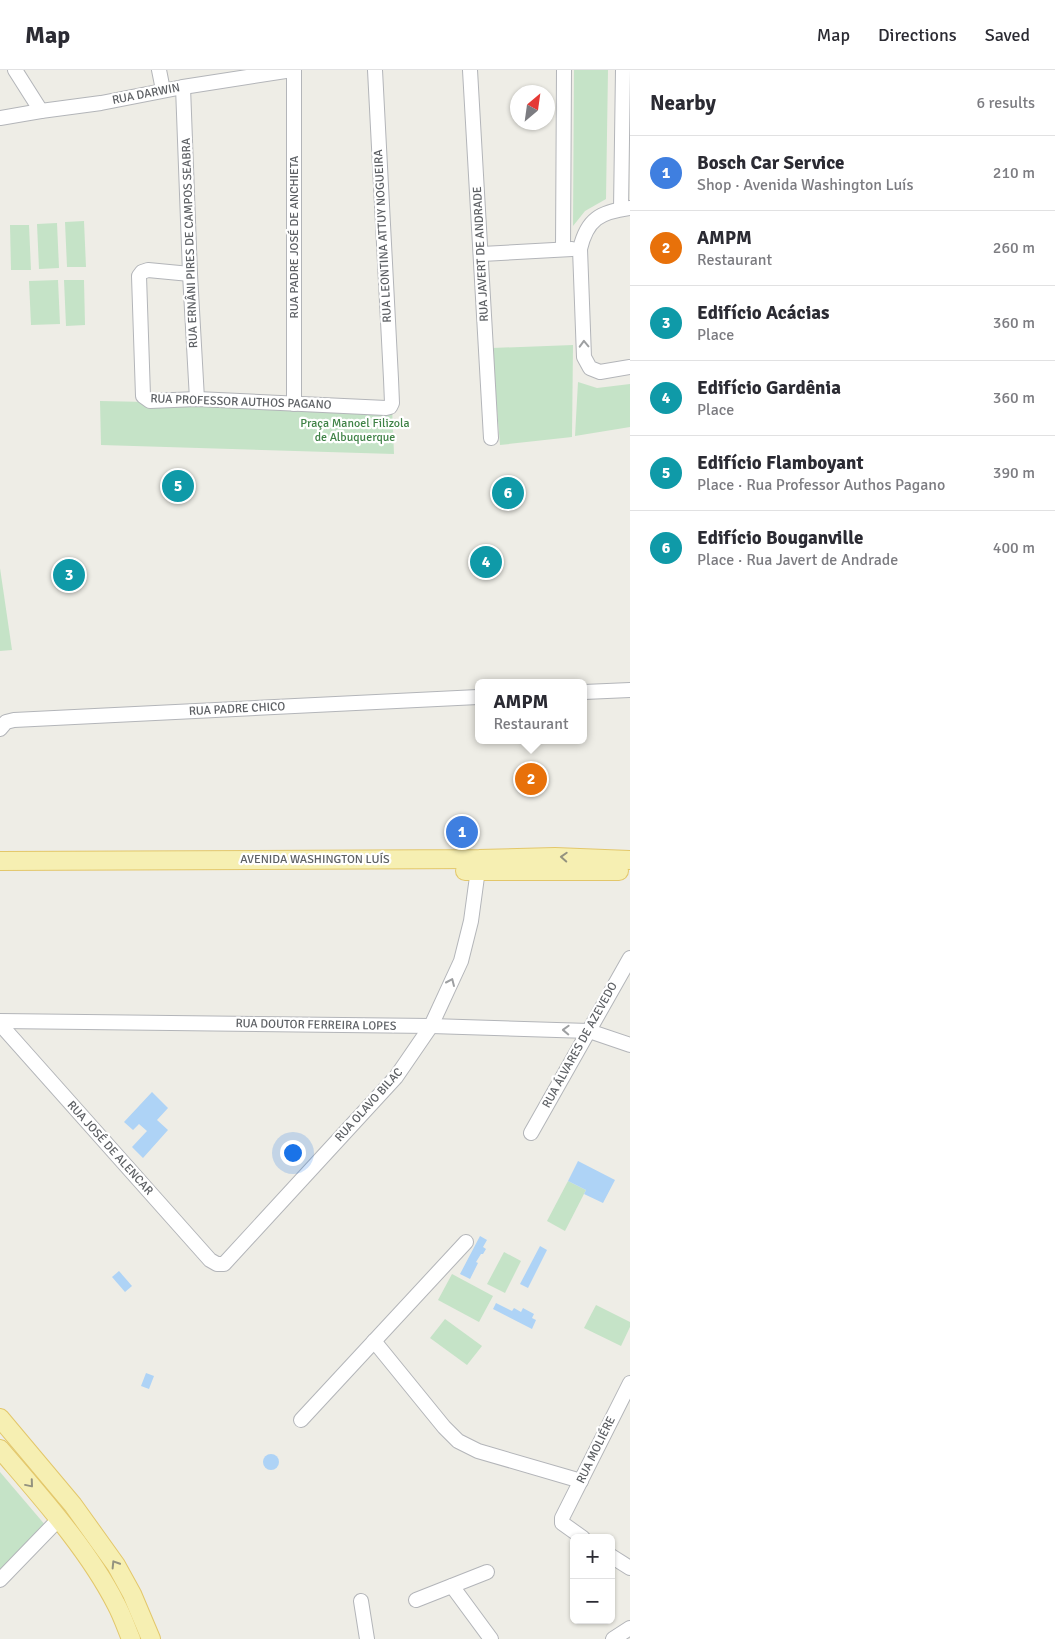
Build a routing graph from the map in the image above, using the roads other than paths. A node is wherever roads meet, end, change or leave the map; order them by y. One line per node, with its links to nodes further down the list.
1 (15, 70): 10 (street)
2 (159, 70): 9 (street)
3 (293, 70): 8 (street, RUA DARWIN); 20 (street, RUA PADRE JOSÉ DE ANCHIETA)
4 (375, 70): 19 (street, RUA LEONTINA ATTUY NOGUEIRA)
5 (470, 70): 15 (street, RUA JAVERT DE ANDRADE)
6 (564, 70): 13 (street)
7 (623, 70): 12 (street)
8 (183, 87): 9 (street, RUA DARWIN); 16 (street, RUA ERNÂNI PIRES DE CAMPOS SEABRA)
9 (163, 90): 10 (street, RUA DARWIN)
10 (41, 110): 11 (street, RUA DARWIN)
11 (0, 118)
12 (625, 209): 14 (street)
13 (563, 249): 14 (street); 15 (street)
14 (580, 249): 17 (street, one-way to 14)
15 (482, 254): 21 (street, RUA JAVERT DE ANDRADE)
16 (190, 274): 18 (street, RUA ERNÂNI PIRES DE CAMPOS SEABRA); 18 (street, RUA PROFESSOR AUTHOS PAGANO)
17 (630, 367)
18 (197, 399): 20 (street, RUA PROFESSOR AUTHOS PAGANO)
19 (392, 403): 20 (street, RUA PROFESSOR AUTHOS PAGANO)
20 (294, 404)
21 (491, 438)
22 (630, 690): 23 (street)
23 (587, 692)
24 (475, 698): 25 (street, RUA PADRE CHICO)
25 (0, 728)
26 (630, 860): 28 (main road, AVENIDA WASHINGTON LUÍS, one-way to 28)
27 (0, 861): 28 (main road, AVENIDA WASHINGTON LUÍS)
28 (479, 865): 29 (main road, AVENIDA WASHINGTON LUÍS); 30 (main road, AVENIDA WASHINGTON LUÍS); 33 (street, RUA OLAVO BILAC, one-way to 28)
29 (630, 872)
30 (0, 873)
31 (630, 958): 34 (street, RUA ÁLVARES DE AZEVEDO)
32 (0, 1023): 33 (street, RUA DOUTOR FERREIRA LOPES); 38 (street, RUA JOSÉ DE ALENCAR)
33 (431, 1026): 34 (street, RUA DOUTOR FERREIRA LOPES, one-way to 33); 38 (street, RUA OLAVO BILAC)
34 (588, 1031): 35 (street, RUA DOUTOR FERREIRA LOPES); 36 (street, RUA ÁLVARES DE AZEVEDO)
35 (630, 1045)
36 (531, 1133)
37 (466, 1242): 39 (street)
38 (224, 1264)
39 (374, 1341): 42 (street); 44 (street)
40 (630, 1383): 44 (street, RUA MOLIÉRE)
41 (0, 1418): 54 (main road, one-way to 41)
42 (301, 1420)
43 (0, 1449): 45 (main road, one-way to 45)
44 (581, 1481): 46 (street, RUA MOLIÉRE)
45 (60, 1519): 50 (street); 56 (main road)
46 (577, 1534)
47 (615, 1559): 48 (street)
48 (630, 1568)
49 (488, 1572): 51 (street)
50 (0, 1580)
51 (452, 1586): 52 (street); 59 (street)
52 (416, 1600)
53 (362, 1601): 58 (street)
54 (137, 1607): 56 (street); 57 (main road)
55 (630, 1628): 60 (street)
56 (125, 1635)
57 (151, 1639)
58 (367, 1639)
59 (490, 1639)
60 (613, 1639)

